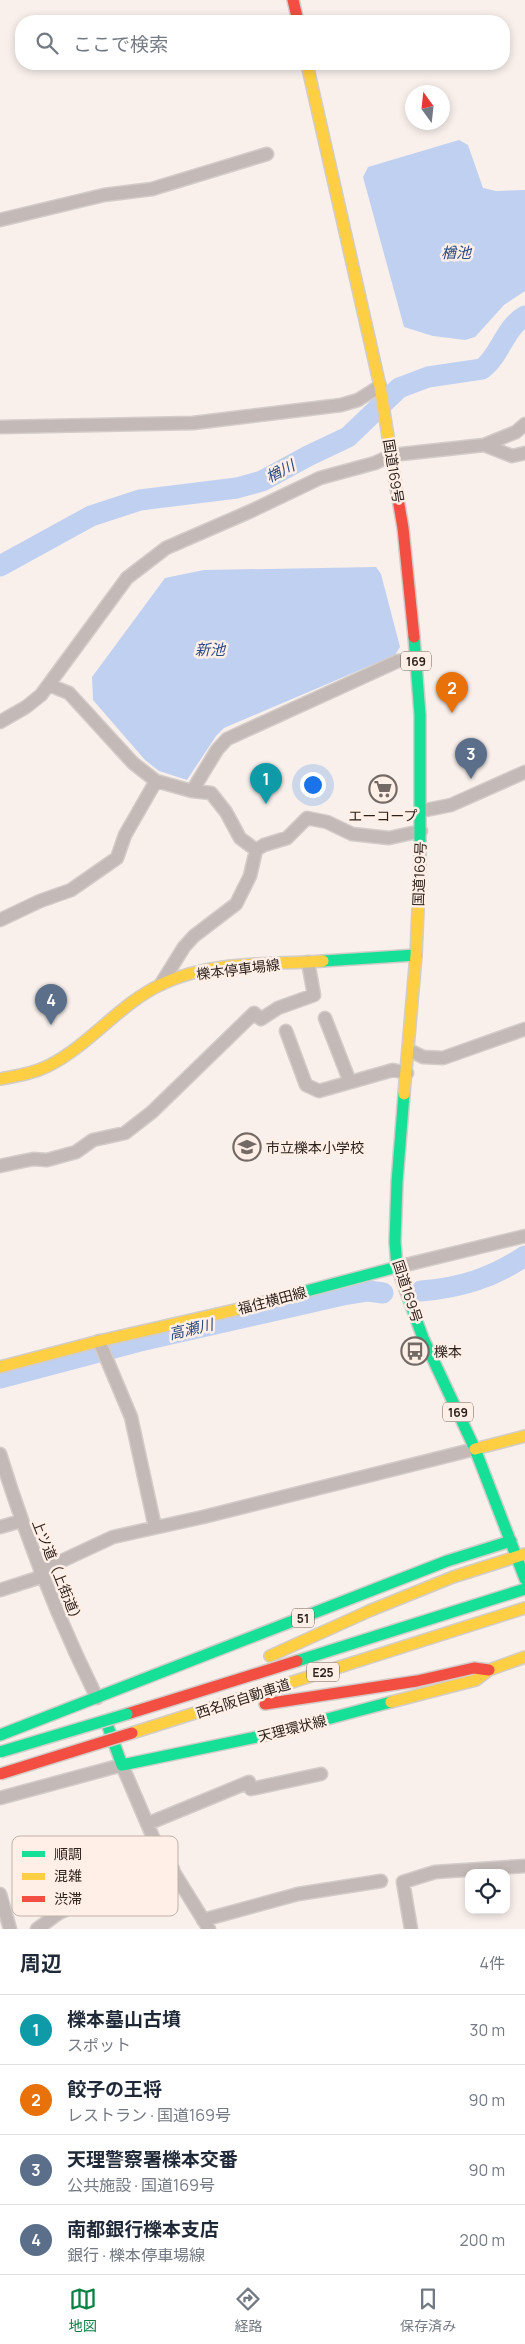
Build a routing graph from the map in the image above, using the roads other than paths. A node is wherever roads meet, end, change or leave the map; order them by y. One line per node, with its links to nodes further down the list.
1 (293, 0): 2 (main road)
2 (297, 15)
3 (309, 70): 6 (main road, 国道169号 / 169)
4 (266, 154): 5 (street)
5 (0, 220)
6 (380, 386): 8 (street); 11 (main road, 国道169号 / 169)
7 (525, 424): 9 (street)
8 (0, 426)
9 (484, 445): 10 (street); 11 (street)
10 (525, 453)
11 (392, 455): 12 (main road, 国道169号 / 169); 13 (street)
12 (416, 659): 17 (street); 18 (main road, 国道169号 / 169)
13 (50, 685): 14 (street); 16 (street)
14 (0, 722)
15 (525, 772): 18 (street)
16 (156, 781): 17 (street); 21 (street)
17 (192, 790): 20 (street)
18 (421, 811): 19 (main road, 国道169号 / 169)
19 (421, 831): 20 (street); 22 (main road, 国道169号 / 169)
20 (256, 850): 24 (street)
21 (0, 920)
22 (416, 955): 23 (main road, 櫟本停車場線); 28 (main road, 国道169号 / 169)
23 (308, 962): 24 (main road, 櫟本停車場線); 32 (street)
24 (161, 984): 30 (main road, 櫟本停車場線)
25 (326, 1018): 31 (street)
26 (525, 1029): 28 (street)
27 (286, 1031): 31 (street)
28 (409, 1050): 29 (main road, 国道169号 / 169)
29 (407, 1073): 31 (street); 34 (main road, 国道169号 / 169)
30 (0, 1080)
31 (350, 1082)
32 (0, 1166)
33 (525, 1236): 34 (street)
34 (397, 1267): 35 (main road, 福住横田線); 38 (main road, 国道169号 / 169)
35 (99, 1341): 36 (main road, 福住横田線); 42 (street)
36 (0, 1367)
37 (525, 1436): 38 (main road)
38 (475, 1449): 42 (street); 44 (main road, 国道169号 / 169)
39 (0, 1454): 40 (street, 上ツ道（上街道）)
40 (21, 1521): 41 (street); 46 (street, 上ツ道（上街道）)
41 (0, 1527)
42 (155, 1527): 46 (street)
43 (525, 1539): 44 (main road)
44 (511, 1541): 45 (main road, 国道169号 / 169); 53 (main road, 51)
45 (521, 1556): 47 (main road, 国道169号 / 169); 54 (main road)
46 (42, 1574): 49 (street); 53 (street, 上ツ道（上街道）)
47 (525, 1579)
48 (525, 1589): 54 (main road, 西名阪自動車道 / E25)
49 (0, 1590)
50 (519, 1610): 57 (main road, 西名阪自動車道 / E25)
51 (525, 1658): 52 (main road, 天理環状線)
52 (489, 1670): 57 (main road); 60 (main road, 天理環状線)
53 (97, 1698): 55 (main road, 51); 60 (main road)
54 (146, 1708): 59 (main road, 西名阪自動車道 / E25, bridge)
55 (46, 1717): 56 (street); 58 (main road, 51)
56 (0, 1726)
57 (148, 1728): 61 (main road, 西名阪自動車道 / E25, bridge)
58 (0, 1735)
59 (0, 1752)
60 (122, 1765): 63 (street); 64 (street)
61 (0, 1774)
62 (321, 1774): 64 (street)
63 (0, 1798)
64 (147, 1824): 65 (street)
65 (152, 1836)
66 (525, 1866): 74 (street)
67 (178, 1877): 71 (street)
68 (381, 1880): 71 (street)
69 (0, 1894): 72 (street)
70 (55, 1916): 73 (street)
71 (206, 1924)
72 (10, 1929)
73 (37, 1929)
74 (411, 1929)

